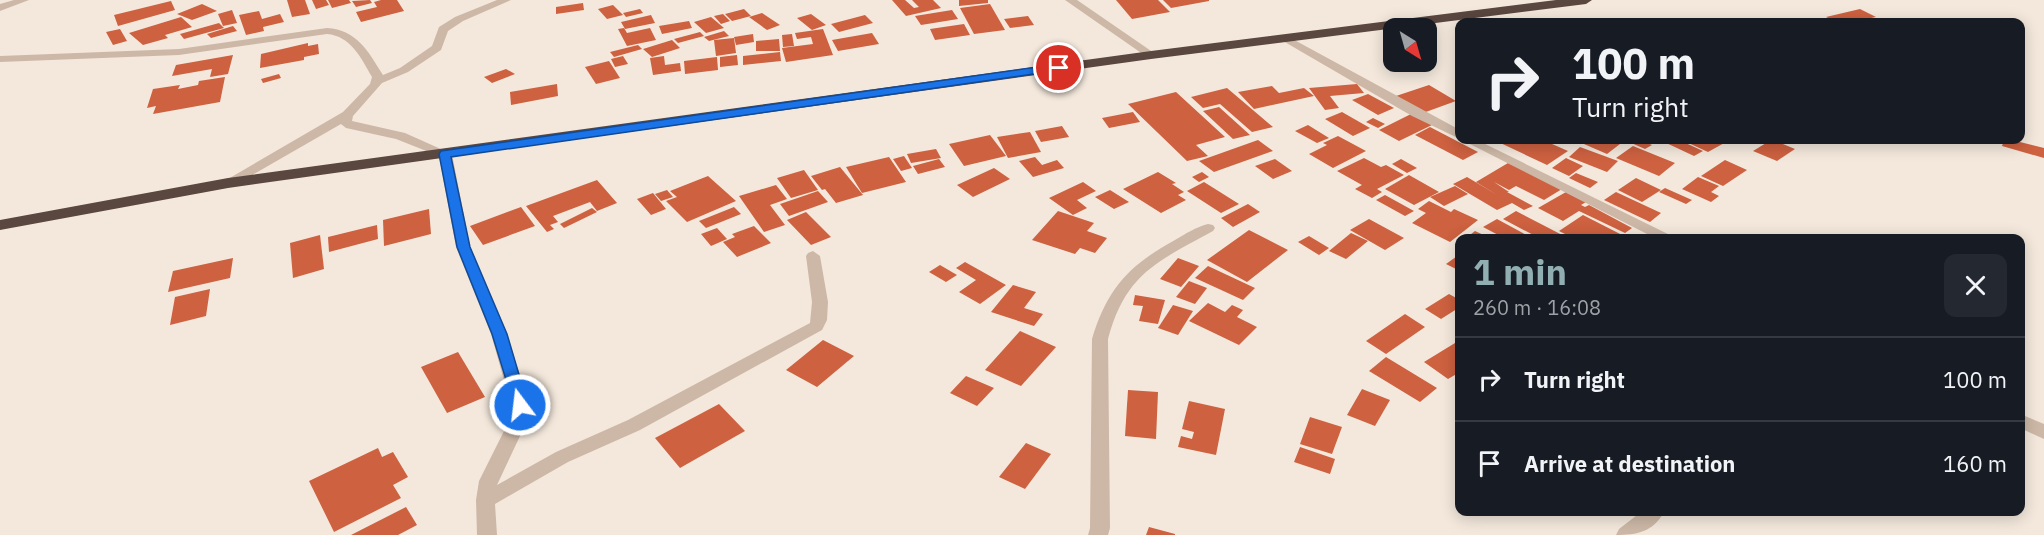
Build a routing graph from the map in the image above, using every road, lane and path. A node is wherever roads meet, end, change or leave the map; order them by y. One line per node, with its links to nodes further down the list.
1 (24, 0): 5 (street)
2 (506, 0): 9 (street)
3 (1070, 0): 7 (street)
4 (1586, 0): 6 (highway)
5 (0, 8)
6 (1287, 39): 7 (highway); 11 (street)
7 (1151, 55): 13 (highway)
8 (0, 59): 9 (street)
9 (378, 81): 10 (street)
10 (347, 115): 13 (street); 14 (street)
11 (1455, 133)
12 (1476, 144): 17 (street)
13 (445, 154): 14 (highway); 21 (street)
14 (228, 183): 15 (highway)
15 (0, 225)
16 (1208, 228): 24 (street)
17 (1657, 234)
18 (813, 256): 21 (street)
19 (2025, 422): 20 (street)
20 (2044, 432)
21 (485, 500): 23 (street)
22 (1649, 516): 25 (street)
23 (487, 535)
24 (1098, 535)
25 (1626, 535)

